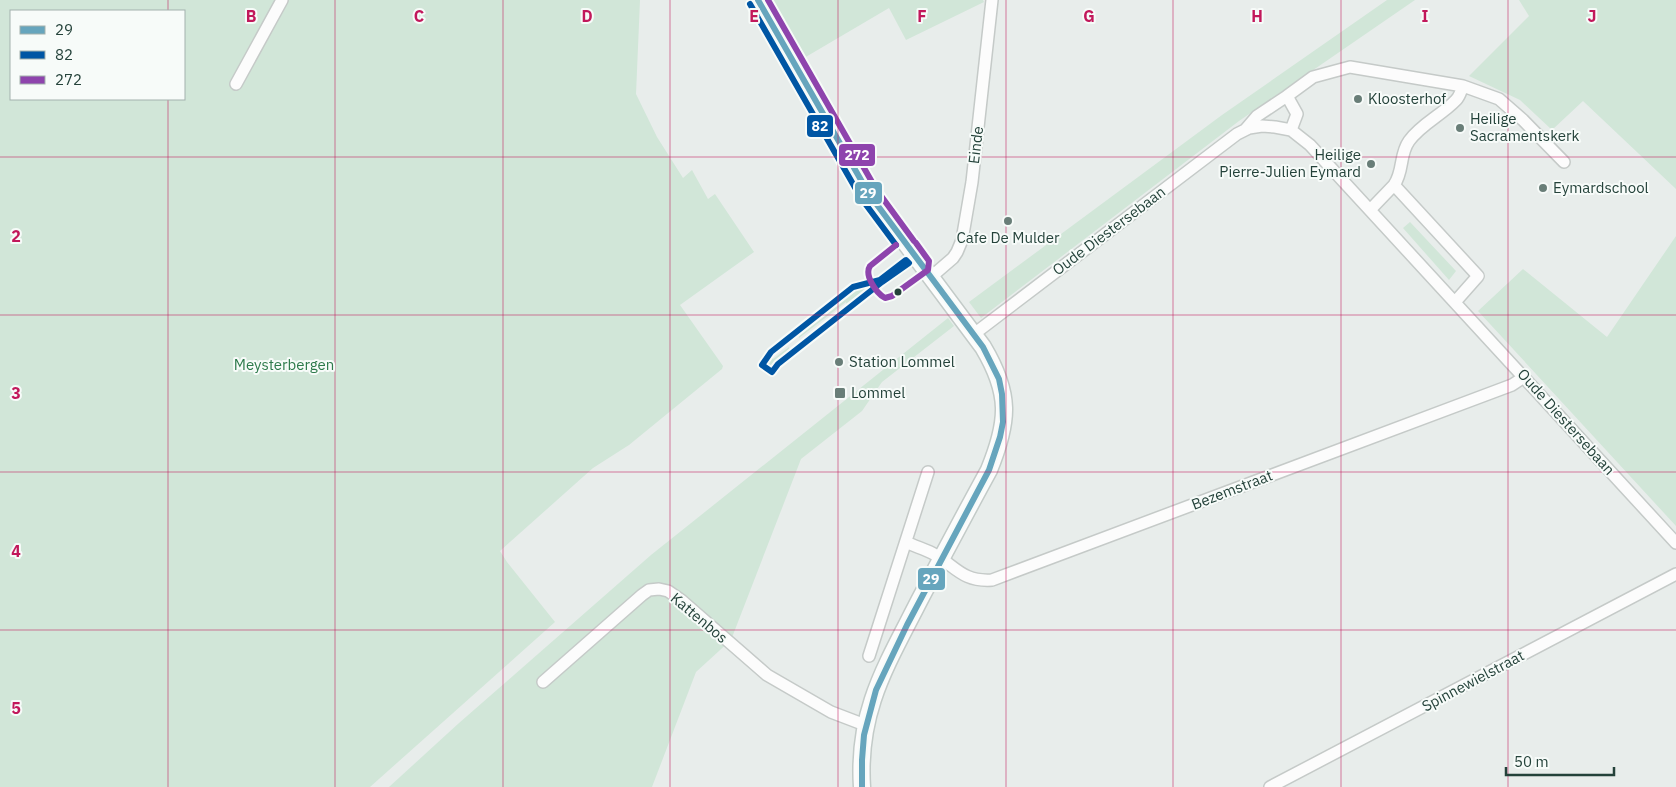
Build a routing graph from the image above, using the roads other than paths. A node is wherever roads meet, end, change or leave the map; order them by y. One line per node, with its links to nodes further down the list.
1 (282, 0): 4 (street)
2 (758, 0): 12 (main road)
3 (992, 0): 12 (street, Einde)
4 (236, 84)
5 (1464, 86): 6 (street, Oude Diestersebaan); 9 (street, Oude Diestersebaan); 10 (street)
6 (1287, 96): 7 (street, Oude Diestersebaan); 8 (street)
7 (1245, 130): 8 (street, Oude Diestersebaan); 14 (street, Oude Diestersebaan)
8 (1291, 130): 11 (street, Oude Diestersebaan)
9 (1564, 162)
10 (1394, 185): 11 (street); 13 (street)
11 (1370, 210): 13 (street, Oude Diestersebaan)
12 (931, 277): 14 (main road)
13 (1455, 302): 15 (street, Oude Diestersebaan)
14 (974, 334): 19 (main road)
15 (1524, 377): 18 (street, Oude Diestersebaan); 19 (street, Bezemstraat)
16 (928, 472): 17 (street)
17 (906, 542): 19 (street); 21 (street)
18 (1676, 543)
19 (941, 560): 23 (main road)
20 (1676, 574): 25 (street, Spinnewielstraat)
21 (869, 656)
22 (543, 682): 23 (street, Kattenbos)
23 (865, 725): 24 (main road)
24 (862, 787)
25 (1270, 787)

